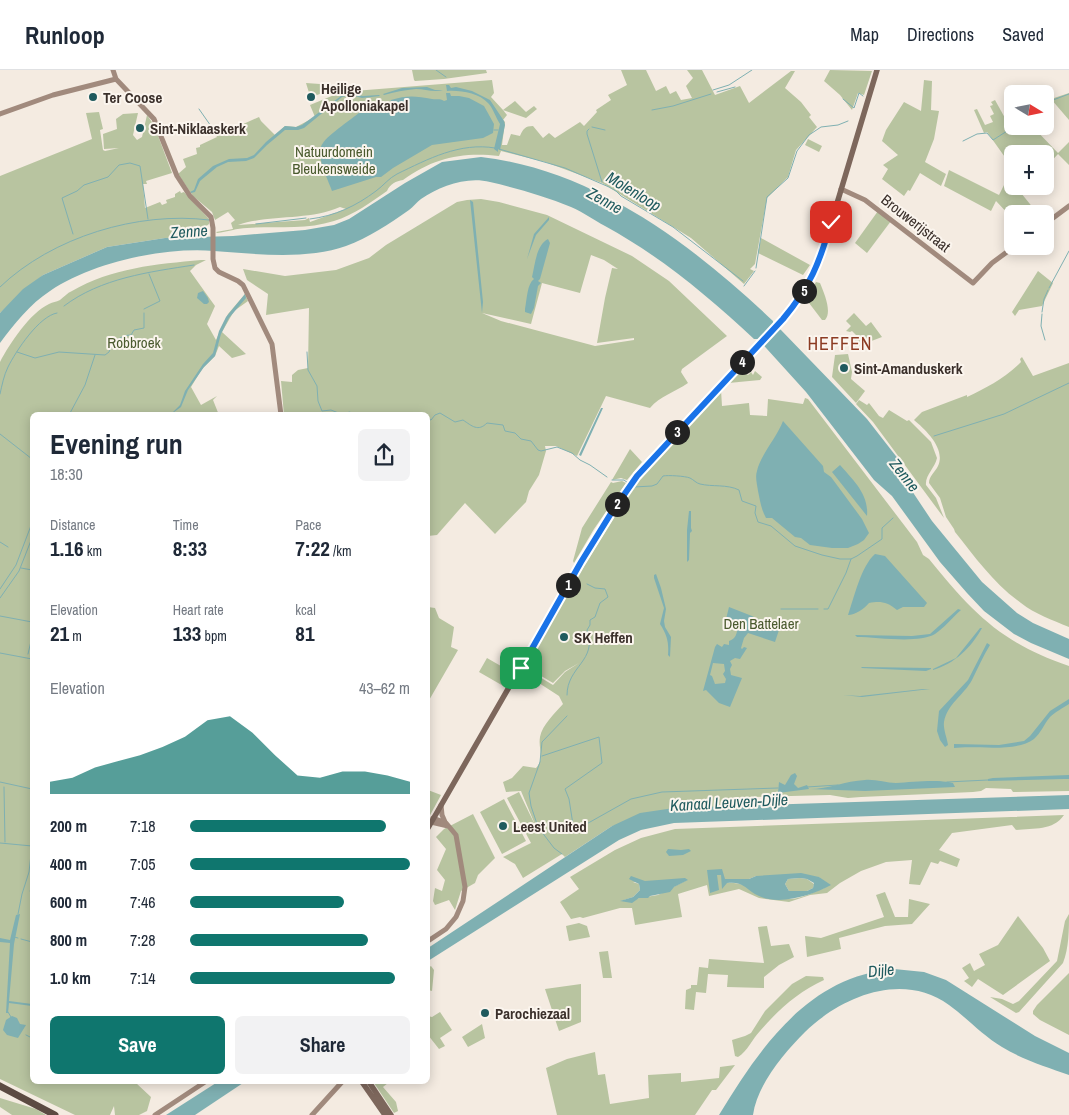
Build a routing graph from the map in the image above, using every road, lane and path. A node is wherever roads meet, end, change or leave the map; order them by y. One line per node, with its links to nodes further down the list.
1 (114, 70): 3 (street)
2 (877, 70): 5 (main road)
3 (116, 80): 4 (street); 9 (street)
4 (0, 114)
5 (841, 189): 8 (street, Brouwerijstraat); 10 (main road)
6 (1069, 206): 7 (street)
7 (1054, 217)
8 (1004, 254)
9 (280, 412)
10 (441, 805): 11 (main road); 13 (street)
11 (432, 820): 12 (main road); 13 (street)
12 (430, 824)
13 (448, 825): 14 (street)
14 (430, 940)
15 (202, 1084): 21 (street)
16 (340, 1084): 22 (street)
17 (363, 1084): 23 (main road)
18 (370, 1084): 24 (main road)
19 (0, 1086): 20 (highway)
20 (55, 1115)
21 (155, 1115)
22 (312, 1115)
23 (385, 1115)
24 (391, 1115)

